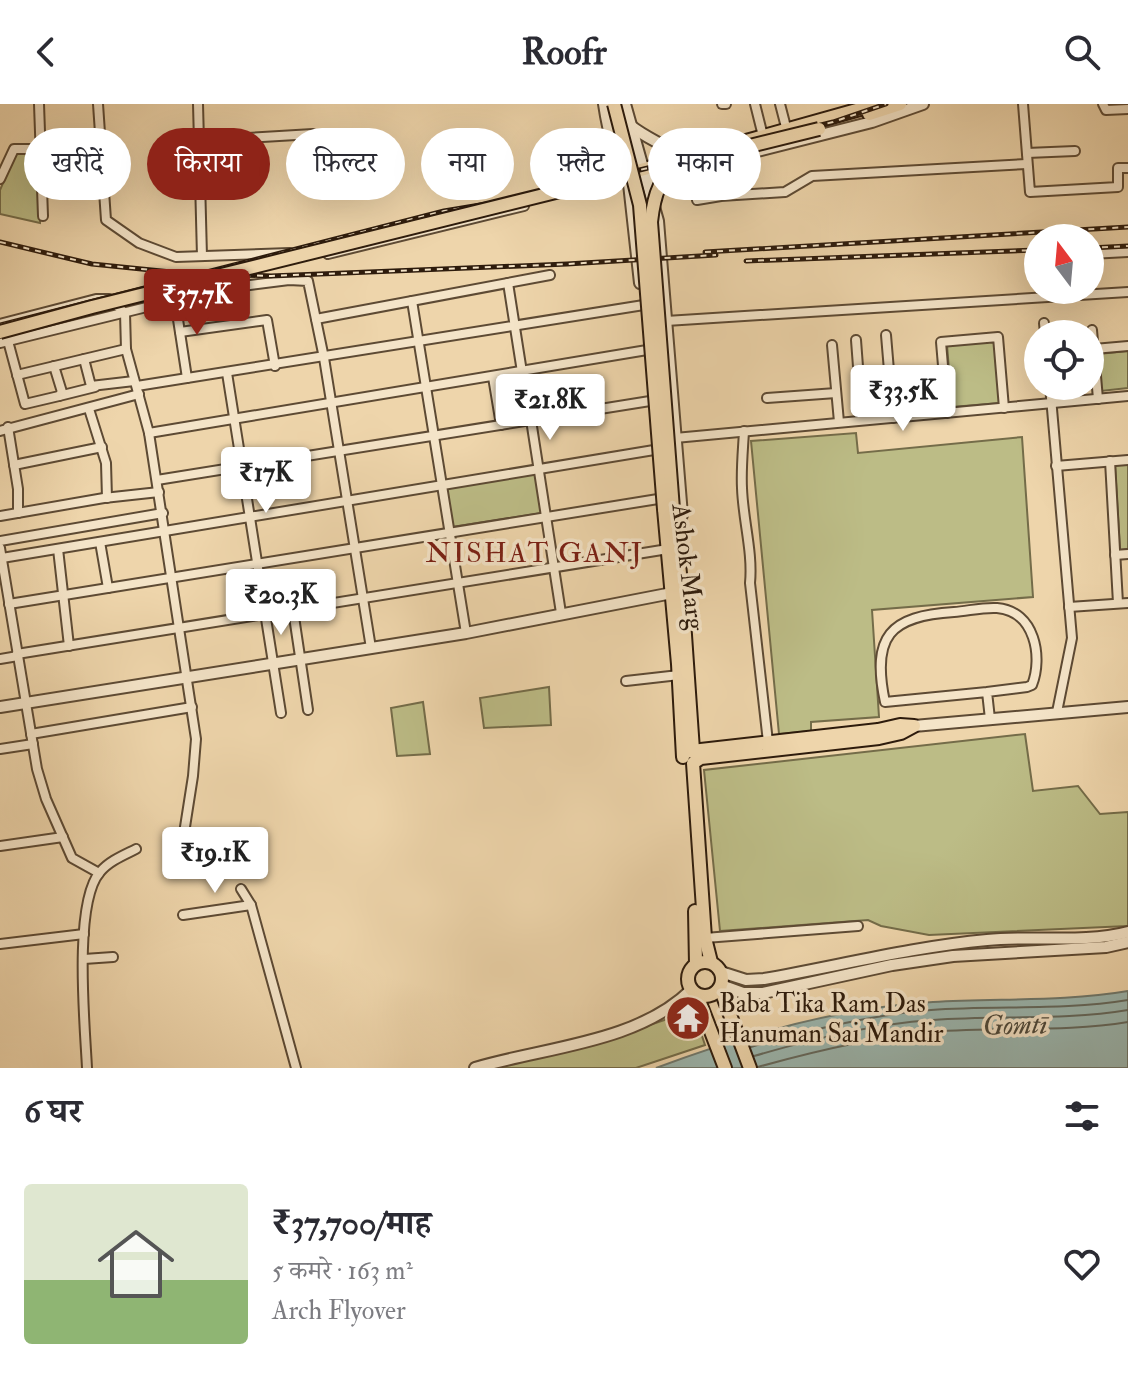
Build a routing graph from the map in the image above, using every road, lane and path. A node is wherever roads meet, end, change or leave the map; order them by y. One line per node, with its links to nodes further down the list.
1 (39, 104): 16 (street)
2 (98, 104): 42 (street)
3 (198, 104): 17 (street)
4 (604, 104): 18 (street, Ashok Marg)
5 (614, 104): 120 (main road, bridge)
6 (625, 104): 15 (street, Ashok Marg)
7 (755, 104): 20 (street)
8 (780, 104): 19 (street)
9 (878, 104): 19 (main road)
10 (900, 104): 120 (main road, bridge)
11 (923, 104): 28 (street)
12 (1023, 104): 24 (street)
13 (1103, 104): 14 (street)
14 (1128, 109)
15 (631, 126): 21 (street); 28 (street, Ashok Marg)
16 (40, 128)
17 (198, 128)
18 (608, 128)
19 (787, 131): 20 (main road)
20 (763, 136)
21 (648, 140)
22 (24, 149): 30 (street)
23 (1075, 151): 24 (street)
24 (1027, 153): 25 (street)
25 (1027, 164): 26 (street); 32 (street)
26 (1128, 168)
27 (648, 172): 28 (main road)
28 (644, 174): 29 (main road); 38 (street, Ashok Marg)
29 (632, 177)
30 (0, 179)
31 (530, 193): 42 (street)
32 (761, 194)
33 (530, 198): 61 (main road, bridge)
34 (43, 200): 37 (street)
35 (200, 200): 42 (street)
36 (629, 200): 39 (street, Ashok Marg)
37 (43, 216)
38 (659, 241): 39 (street); 43 (street, Ashok Marg)
39 (636, 245): 44 (street, Ashok Marg)
40 (1128, 252): 41 (street)
41 (1104, 253)
42 (202, 256)
43 (662, 270): 44 (street); 52 (street, Ashok Marg)
44 (639, 272): 53 (street, Ashok Marg)
45 (550, 275): 46 (street)
46 (508, 283): 51 (street); 58 (street)
47 (1128, 292): 48 (street)
48 (1104, 293)
49 (1024, 297): 56 (street)
50 (175, 300): 54 (street); 55 (street); 59 (street)
51 (412, 301): 55 (street); 63 (street)
52 (664, 302): 53 (street); 56 (street, Ashok Marg)
53 (643, 305): 58 (street); 69 (street, Ashok Marg)
54 (125, 313): 57 (street); 61 (street); 68 (street)
55 (316, 319): 70 (street)
56 (666, 321): 66 (street, Ashok Marg)
57 (0, 324)
58 (515, 326): 63 (street); 74 (street)
59 (180, 332): 73 (street); 78 (street)
60 (886, 335): 95 (street)
61 (3, 339): 76 (street)
62 (856, 340): 98 (street)
63 (419, 342): 70 (street); 81 (street)
64 (832, 345): 82 (street)
65 (1128, 346): 67 (street)
66 (668, 348): 69 (street); 105 (street, Ashok Marg)
67 (1104, 348)
68 (126, 349): 71 (street); 80 (street)
69 (646, 350): 74 (street); 89 (street, Ashok Marg)
70 (324, 358): 73 (street); 90 (street)
71 (84, 359): 72 (street); 79 (street)
72 (54, 366): 76 (street); 83 (street)
73 (275, 366): 75 (street)
74 (522, 372): 77 (street)
75 (227, 373): 78 (street); 96 (street)
76 (17, 375): 83 (street)
77 (493, 377): 81 (street); 100 (street)
78 (187, 378): 80 (street)
79 (95, 387): 80 (street); 83 (street)
80 (137, 387): 93 (street); 103 (street)
81 (427, 387): 90 (street); 104 (street)
82 (836, 393): 85 (street); 99 (street)
83 (59, 396)
84 (1128, 396): 86 (street)
85 (767, 398)
86 (1104, 398)
87 (1052, 400): 91 (street)
88 (1086, 400): 91 (street)
89 (650, 401): 97 (street); 107 (street, Ashok Marg)
90 (331, 403): 96 (street); 108 (street)
91 (1052, 403): 92 (street); 112 (street)
92 (1004, 408): 94 (street); 94 (street)
93 (89, 409): 101 (street); 106 (street)
94 (947, 413): 95 (street)
95 (893, 418): 98 (street)
96 (234, 419): 103 (street); 113 (street)
97 (531, 420): 100 (street); 114 (street)
98 (862, 420): 99 (street)
99 (839, 422): 102 (street)
100 (501, 425): 104 (street)
101 (4, 429): 111 (street)
102 (744, 431): 105 (street); 173 (street)
103 (149, 433): 115 (street)
104 (435, 435): 108 (street); 116 (street)
105 (675, 438): 128 (street, Ashok Marg)
106 (102, 447): 111 (street); 118 (street)
107 (654, 450): 114 (street); 120 (street, Ashok Marg)
108 (339, 451): 113 (street); 119 (street)
109 (1128, 460): 110 (street)
110 (1110, 461): 112 (street); 136 (street)
111 (14, 465): 121 (street)
112 (1056, 466): 147 (street)
113 (242, 467): 115 (street); 124 (street)
114 (538, 469): 116 (street); 125 (street)
115 (157, 480): 117 (street)
116 (443, 485): 119 (street); 127 (street)
117 (159, 492): 118 (street); 122 (street)
118 (107, 498): 121 (street)
119 (347, 500): 124 (street); 132 (street)
120 (665, 506): 125 (street); 128 (main road); 128 (street, Ashok Marg)
121 (18, 513): 123 (street)
122 (163, 513): 126 (street); 129 (street)
123 (0, 516)
124 (250, 517): 126 (street); 137 (street)
125 (546, 517): 127 (street); 138 (street)
126 (165, 531): 130 (street); 139 (street)
127 (450, 533): 132 (street); 140 (street)
128 (671, 533): 133 (main road, Ashok Marg); 176 (main road, Ashok Marg)
129 (0, 541)
130 (100, 542): 131 (street); 141 (street)
131 (58, 549): 134 (street); 143 (street)
132 (355, 549): 137 (street); 144 (street)
133 (668, 549): 138 (street); 142 (main road, Ashok Marg)
134 (1, 553): 146 (street)
135 (1128, 554): 136 (street)
136 (1115, 555): 145 (street)
137 (258, 564): 139 (street); 150 (street)
138 (554, 567): 140 (street); 149 (street)
139 (173, 577): 141 (street); 151 (street)
140 (458, 583): 144 (street); 152 (street)
141 (108, 588): 143 (street)
142 (672, 593): 149 (street); 159 (main road, Ashok Marg)
143 (63, 596): 146 (street); 153 (street)
144 (363, 599): 148 (street); 154 (street)
145 (1123, 603): 147 (street)
146 (9, 604): 155 (street)
147 (1069, 607): 168 (street)
148 (293, 610): 150 (street); 157 (street)
149 (561, 613): 152 (street)
150 (266, 614): 151 (street); 158 (street)
151 (180, 628): 153 (street); 160 (street)
152 (466, 633): 154 (street)
153 (69, 646): 155 (street)
154 (371, 648): 157 (street)
155 (17, 655): 156 (street); 163 (street)
156 (0, 659)
157 (300, 659): 158 (street); 167 (street)
158 (274, 663): 160 (street); 169 (street)
159 (679, 675): 161 (street); 176 (main road, Ashok Marg)
160 (188, 676): 163 (street); 165 (street)
161 (626, 681)
162 (987, 692): 162 (street); 170 (street)
163 (25, 703): 164 (street); 172 (street)
164 (0, 707)
165 (192, 707): 172 (street); 179 (street)
166 (1128, 707): 168 (street)
167 (308, 710)
168 (1057, 712): 170 (street)
169 (281, 713)
170 (990, 719): 171 (street)
171 (914, 726): 173 (main road); 188 (main road)
172 (31, 734): 174 (street)
173 (768, 742): 176 (main road)
174 (33, 744): 175 (street); 177 (street)
175 (0, 749)
176 (688, 751): 194 (main road, Ashok Marg)
177 (63, 837): 178 (street); 181 (street)
178 (0, 846)
179 (182, 846)
180 (136, 849): 181 (street)
181 (99, 873): 187 (street)
182 (241, 889): 183 (street)
183 (251, 905): 184 (street); 198 (street)
184 (183, 915)
185 (858, 926): 188 (street)
186 (1128, 932): 195 (street)
187 (84, 934): 190 (street); 192 (street)
188 (705, 938): 193 (main road)
189 (1128, 942): 195 (street)
190 (0, 944)
191 (113, 957): 192 (street)
192 (84, 959): 197 (street)
193 (711, 962): 194 (main road); 195 (main road)
194 (696, 964): 196 (main road)
195 (722, 986): 196 (main road); 201 (main road)
196 (694, 992): 199 (street); 200 (main road)
197 (87, 1068)
198 (296, 1068)
199 (475, 1068)
200 (725, 1068)
201 (750, 1068)

